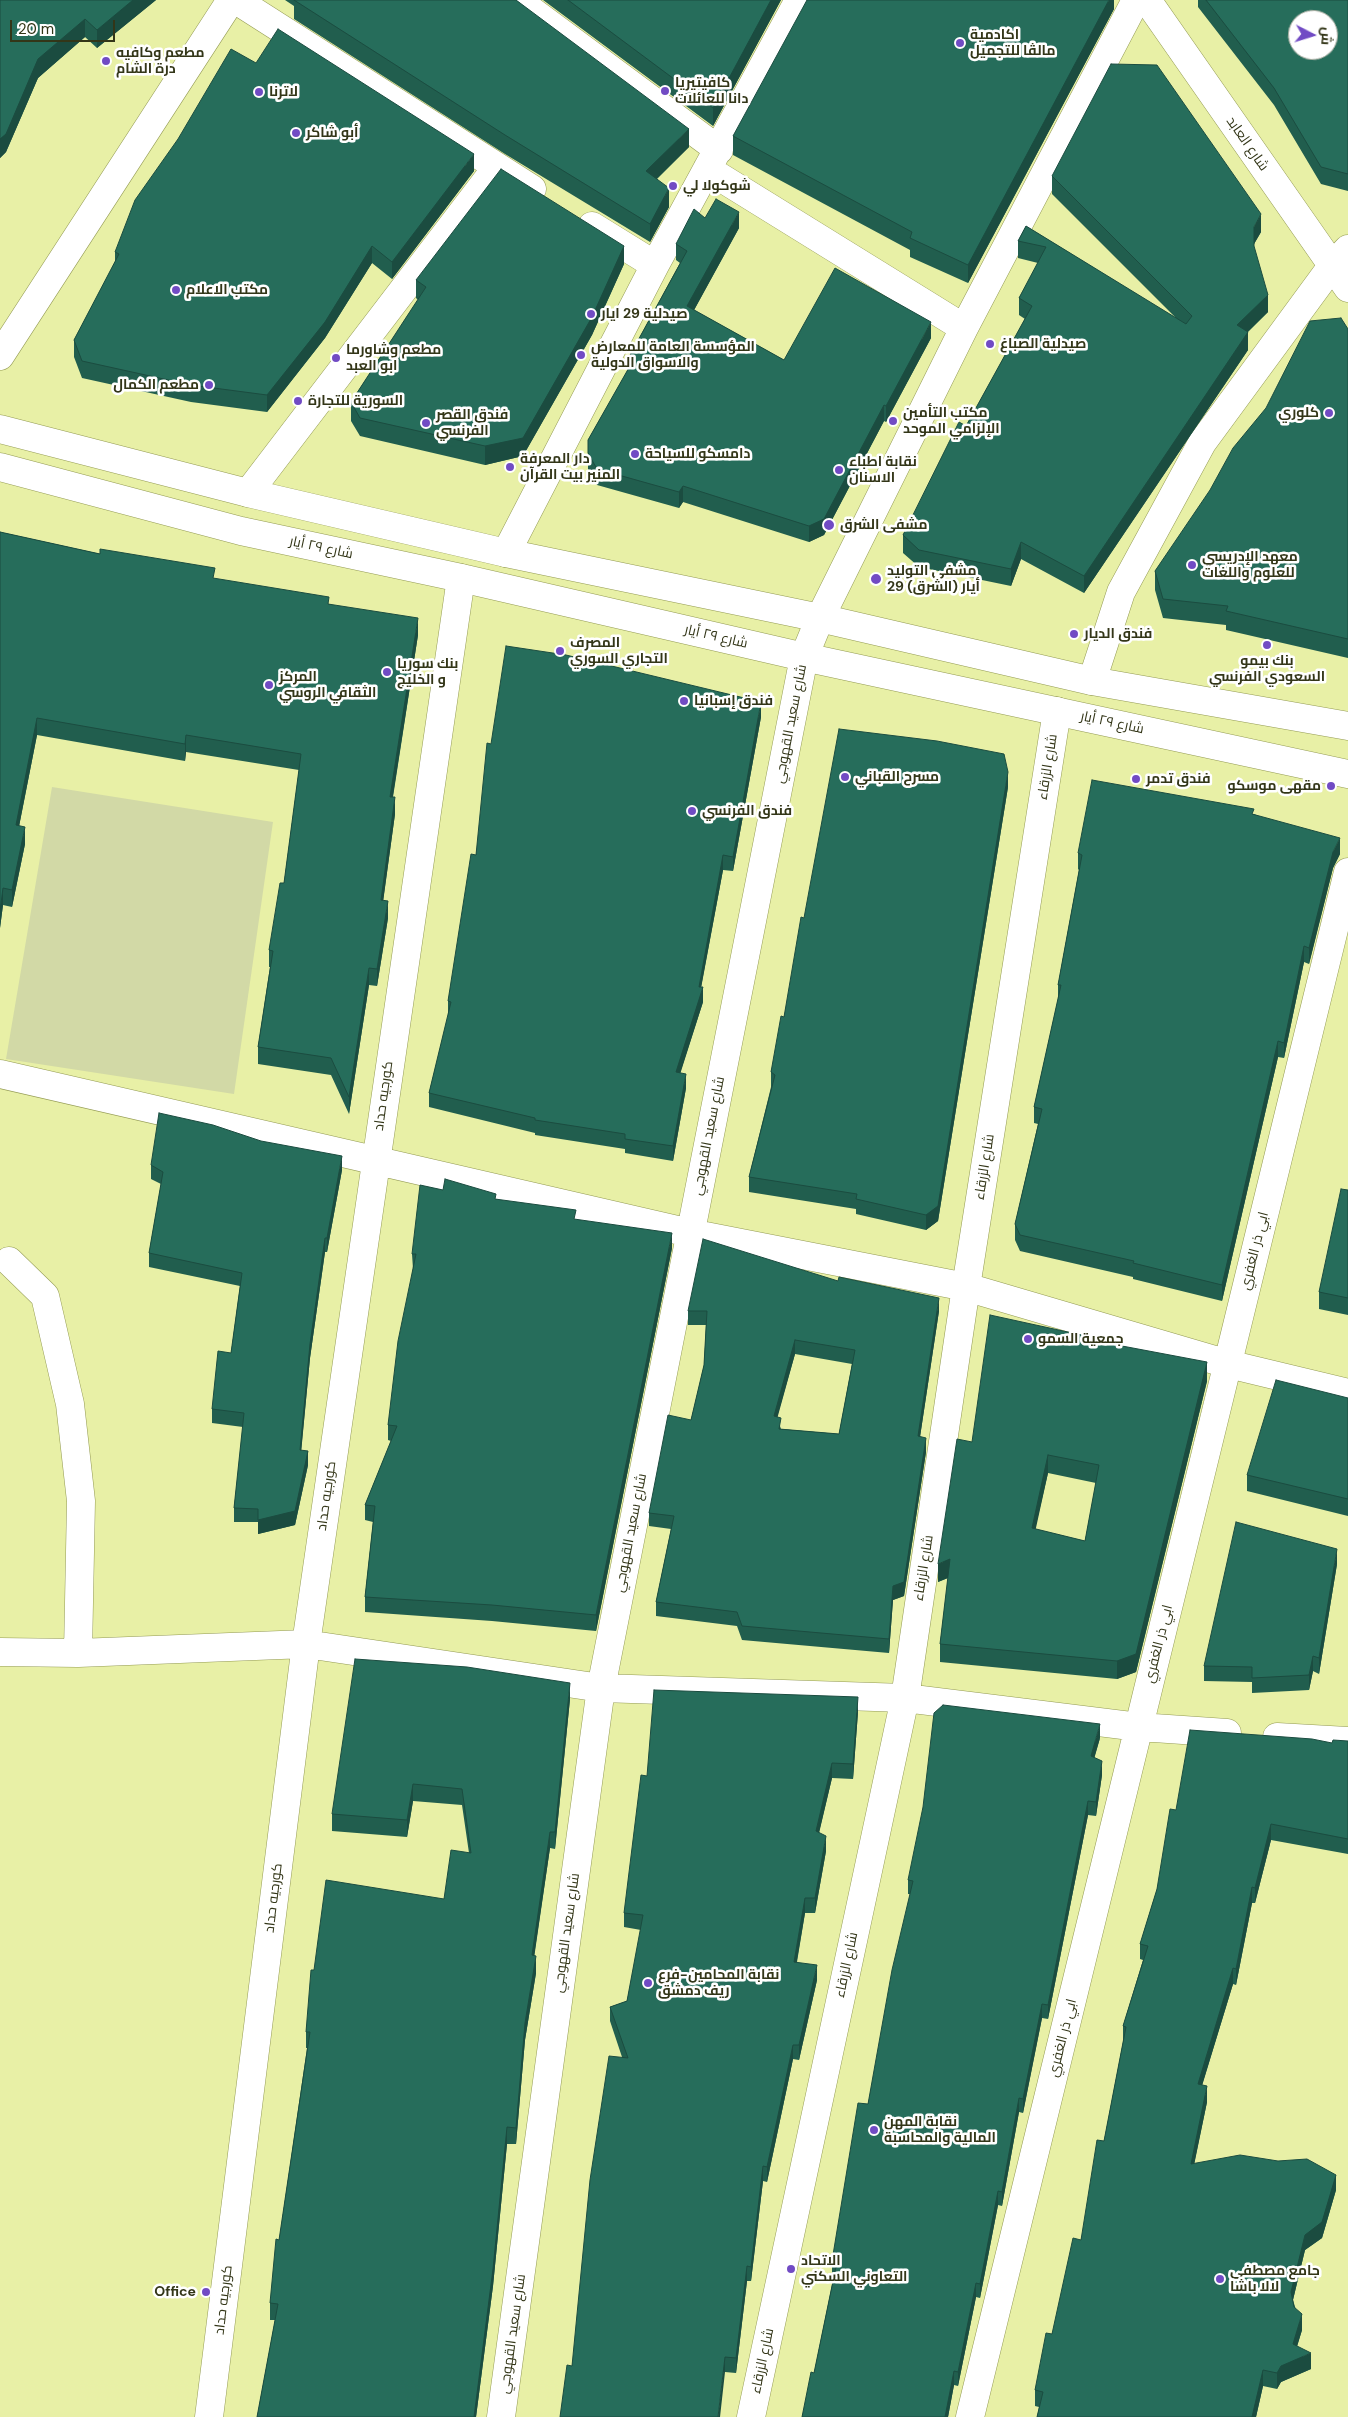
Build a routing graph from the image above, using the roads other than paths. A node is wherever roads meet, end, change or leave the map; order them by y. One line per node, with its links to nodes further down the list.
1 (231, 0): 13 (street)
2 (236, 0): 8 (street)
3 (799, 0): 7 (street)
4 (1136, 0): 12 (street, شارع سعيد القهوجي)
5 (1147, 0): 9 (street, شارع العابد)
6 (534, 5): 7 (street)
7 (713, 160): 10 (street); 12 (street)
8 (497, 167): 10 (street); 16 (street)
9 (1340, 257): 11 (street, شارع العابد); 21 (street)
10 (655, 265): 17 (street)
11 (1348, 288)
12 (964, 328): 19 (street, شارع سعيد القهوجي)
13 (0, 356)
14 (0, 429): 16 (street)
15 (0, 467): 18 (street, شارع ٢٩ أيار)
16 (248, 494): 17 (street)
17 (506, 553): 19 (street)
18 (461, 578): 20 (street, شارع ٢٩ أيار); 27 (street, كورجيه حداد)
19 (820, 618): 20 (street, شارع سعيد القهوجي); 21 (street)
20 (804, 657): 22 (street, شارع ٢٩ أيار); 28 (street, شارع سعيد القهوجي)
21 (1092, 681): 23 (street)
22 (1057, 711): 24 (street, شارع ٢٩ أيار); 30 (street, شارع الزرقاء)
23 (1348, 726)
24 (1348, 774)
25 (1348, 872): 31 (street, ابي ذر الغفري)
26 (0, 1074): 27 (street)
27 (375, 1160): 28 (street); 33 (street, كورجيه حداد)
28 (690, 1234): 30 (street); 36 (street, شارع سعيد القهوجي)
29 (9, 1261): 35 (street)
30 (966, 1287): 31 (street); 37 (street, شارع الزرقاء)
31 (1228, 1364): 32 (street); 38 (street, ابي ذر الغفري)
32 (1348, 1393)
33 (306, 1644): 35 (street); 36 (street); 40 (street, كورجيه حداد)
34 (0, 1652): 35 (street)
35 (78, 1653)
36 (601, 1688): 37 (street); 41 (street, شارع سعيد القهوجي)
37 (905, 1698): 38 (street); 42 (street, شارع الزرقاء)
38 (1138, 1727): 39 (street); 43 (street, ابي ذر الغفري)
39 (1348, 1742)
40 (209, 2417)
41 (501, 2417)
42 (751, 2417)
43 (970, 2417)

